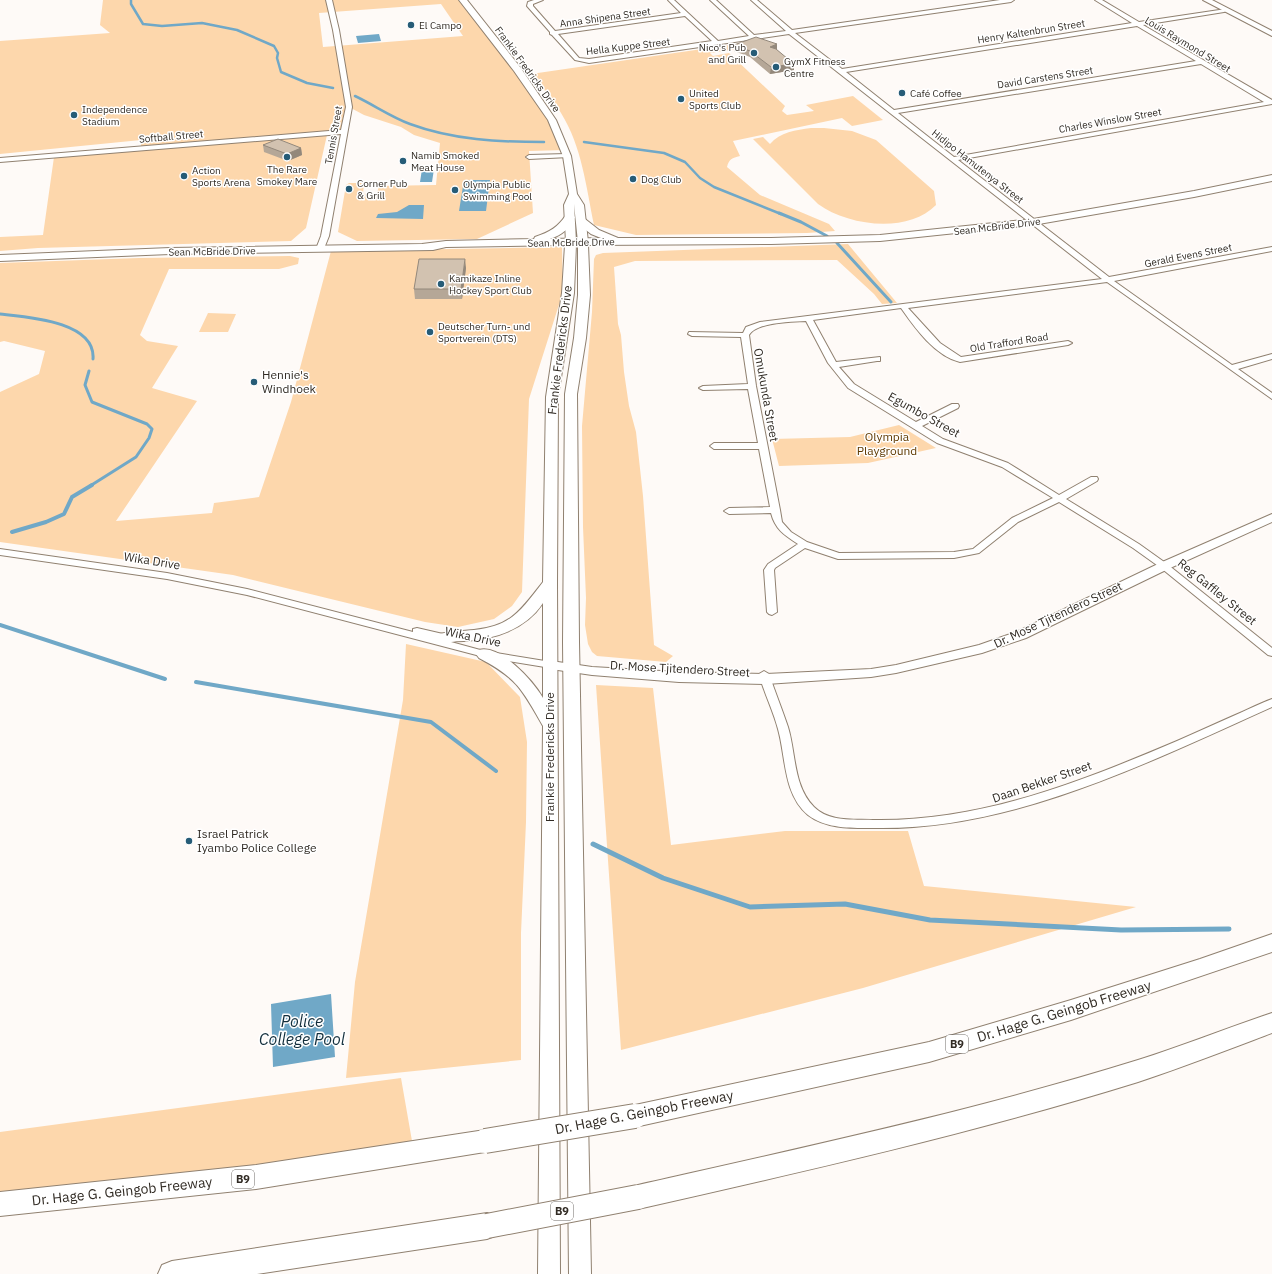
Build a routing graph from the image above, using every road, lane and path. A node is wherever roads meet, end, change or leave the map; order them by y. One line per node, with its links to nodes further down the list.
1 (329, 0): 24 (street, Tennis Street)
2 (463, 0): 25 (street, Frankie Fredricks Drive)
3 (524, 0): 11 (street)
4 (540, 0): 11 (street)
5 (671, 0): 13 (street)
6 (713, 0): 18 (street)
7 (754, 0): 16 (street, Hidipo Hamutenya Street)
8 (1011, 0): 16 (street, Hella Kuppe Street)
9 (1098, 0): 14 (street, Louis Raymond Street)
10 (1207, 0): 12 (street)
11 (532, 2): 15 (street, Hella Kuppe Street)
12 (1224, 10): 14 (street, Henry Kaltenbrun Street); 17 (street)
13 (685, 14): 15 (street, Anna Shipena Street); 19 (street)
14 (1135, 23): 20 (street, Louis Raymond Street); 21 (street, Henry Kaltenbrun Street)
15 (552, 33): 19 (street, Hella Kuppe Street)
16 (792, 33): 18 (street, Hella Kuppe Street); 21 (street, Hidipo Hamutenya Street)
17 (1272, 34)
18 (754, 38): 19 (street, Hella Kuppe Street)
19 (717, 43)
20 (1200, 62): 22 (street, Louis Raymond Street); 23 (street, David Carstens Street)
21 (840, 70): 23 (street, Hidipo Hamutenya Street)
22 (1271, 102): 27 (street, Charles Winslow Street)
23 (894, 112): 27 (street, Hidipo Hamutenya Street)
24 (344, 132): 28 (street, Softball Street); 39 (street, Tennis Street)
25 (567, 156): 26 (street); 30 (street, Frankie Fredricks Drive)
26 (529, 157)
27 (952, 159): 33 (street, Hidipo Hamutenya Street)
28 (0, 160)
29 (1272, 178): 33 (main road, Sean McBride Drive)
30 (573, 194): 31 (street, Frankie Fredricks Drive); 32 (street, Frankie Fredricks Drive)
31 (570, 217): 36 (main road); 37 (street, Frankie Fredricks Drive)
32 (581, 221): 34 (main road); 37 (street, Frankie Fredricks Drive)
33 (1033, 222): 35 (main road, Sean McBride Drive); 42 (street, Hidipo Hamutenya Street)
34 (621, 241): 35 (main road, Sean McBride Drive); 37 (main road, Sean McBride Drive)
35 (719, 242): 37 (main road, Sean McBride Drive)
36 (521, 243): 37 (main road, Sean McBride Drive); 38 (main road, Sean McBride Drive)
37 (577, 244): 38 (main road, Sean McBride Drive); 67 (main road, Frankie Fredericks Drive); 74 (main road, Frankie Fredericks Drive)
38 (423, 247): 39 (main road, Sean McBride Drive)
39 (320, 249): 41 (main road, Sean McBride Drive)
40 (1272, 249): 42 (street, Gerald Evens Street)
41 (0, 258)
42 (1108, 280): 43 (street, Omukunda Street); 51 (street, Hidipo Hamutenya Street)
43 (903, 306): 44 (street, Omukunda Street); 47 (street, Old Trafford Road)
44 (808, 318): 46 (street, Omukunda Street); 50 (street, Egumbo Street)
45 (692, 334): 46 (street)
46 (745, 335): 52 (street, Omukunda Street)
47 (1068, 343)
48 (1272, 356): 51 (street)
49 (877, 359): 50 (street)
50 (834, 365): 56 (street, Egumbo Street)
51 (1231, 368): 54 (street, Hidipo Hamutenya Street)
52 (752, 386): 53 (street); 58 (street, Omukunda Street)
53 (703, 388)
54 (1272, 398)
55 (955, 406): 56 (street)
56 (915, 426): 60 (street, Egumbo Street)
57 (714, 446): 58 (street)
58 (763, 446): 61 (street, Omukunda Street)
59 (1094, 480): 60 (street)
60 (1058, 498): 64 (street, Omukunda Street); 66 (street, Egumbo Street)
61 (775, 510): 62 (street); 64 (street, Omukunda Street)
62 (729, 511)
63 (1272, 518): 66 (street, Dr. Mose Tjitendero Street)
64 (804, 544): 69 (street)
65 (0, 552): 68 (street, Wika Drive)
66 (1164, 566): 71 (street, Reg Gaffley Street); 75 (street, Dr. Mose Tjitendero Street)
67 (550, 583): 70 (main road); 73 (main road, Frankie Fredericks Drive)
68 (298, 605): 70 (street, Wika Drive); 72 (street, Wika Drive)
69 (772, 612)
70 (445, 637): 73 (street, Wika Drive)
71 (1272, 653)
72 (484, 654): 73 (street, Wika Drive); 77 (main road)
73 (550, 662): 74 (street, Dr. Mose Tjitendero Street); 77 (main road, Frankie Fredericks Drive)
74 (572, 665): 75 (street, Dr. Mose Tjitendero Street); 83 (main road, Frankie Fredericks Drive)
75 (765, 677): 76 (street, Daan Bekker Street)
76 (1272, 703)
77 (550, 724): 82 (main road, Frankie Fredericks Drive)
78 (1272, 943): 80 (highway, Dr. Hage G. Geingob Freeway / B9, bridge)
79 (1272, 1023): 81 (highway, B9, bridge)
80 (0, 1204)
81 (172, 1274)
82 (549, 1274)
83 (580, 1274)

